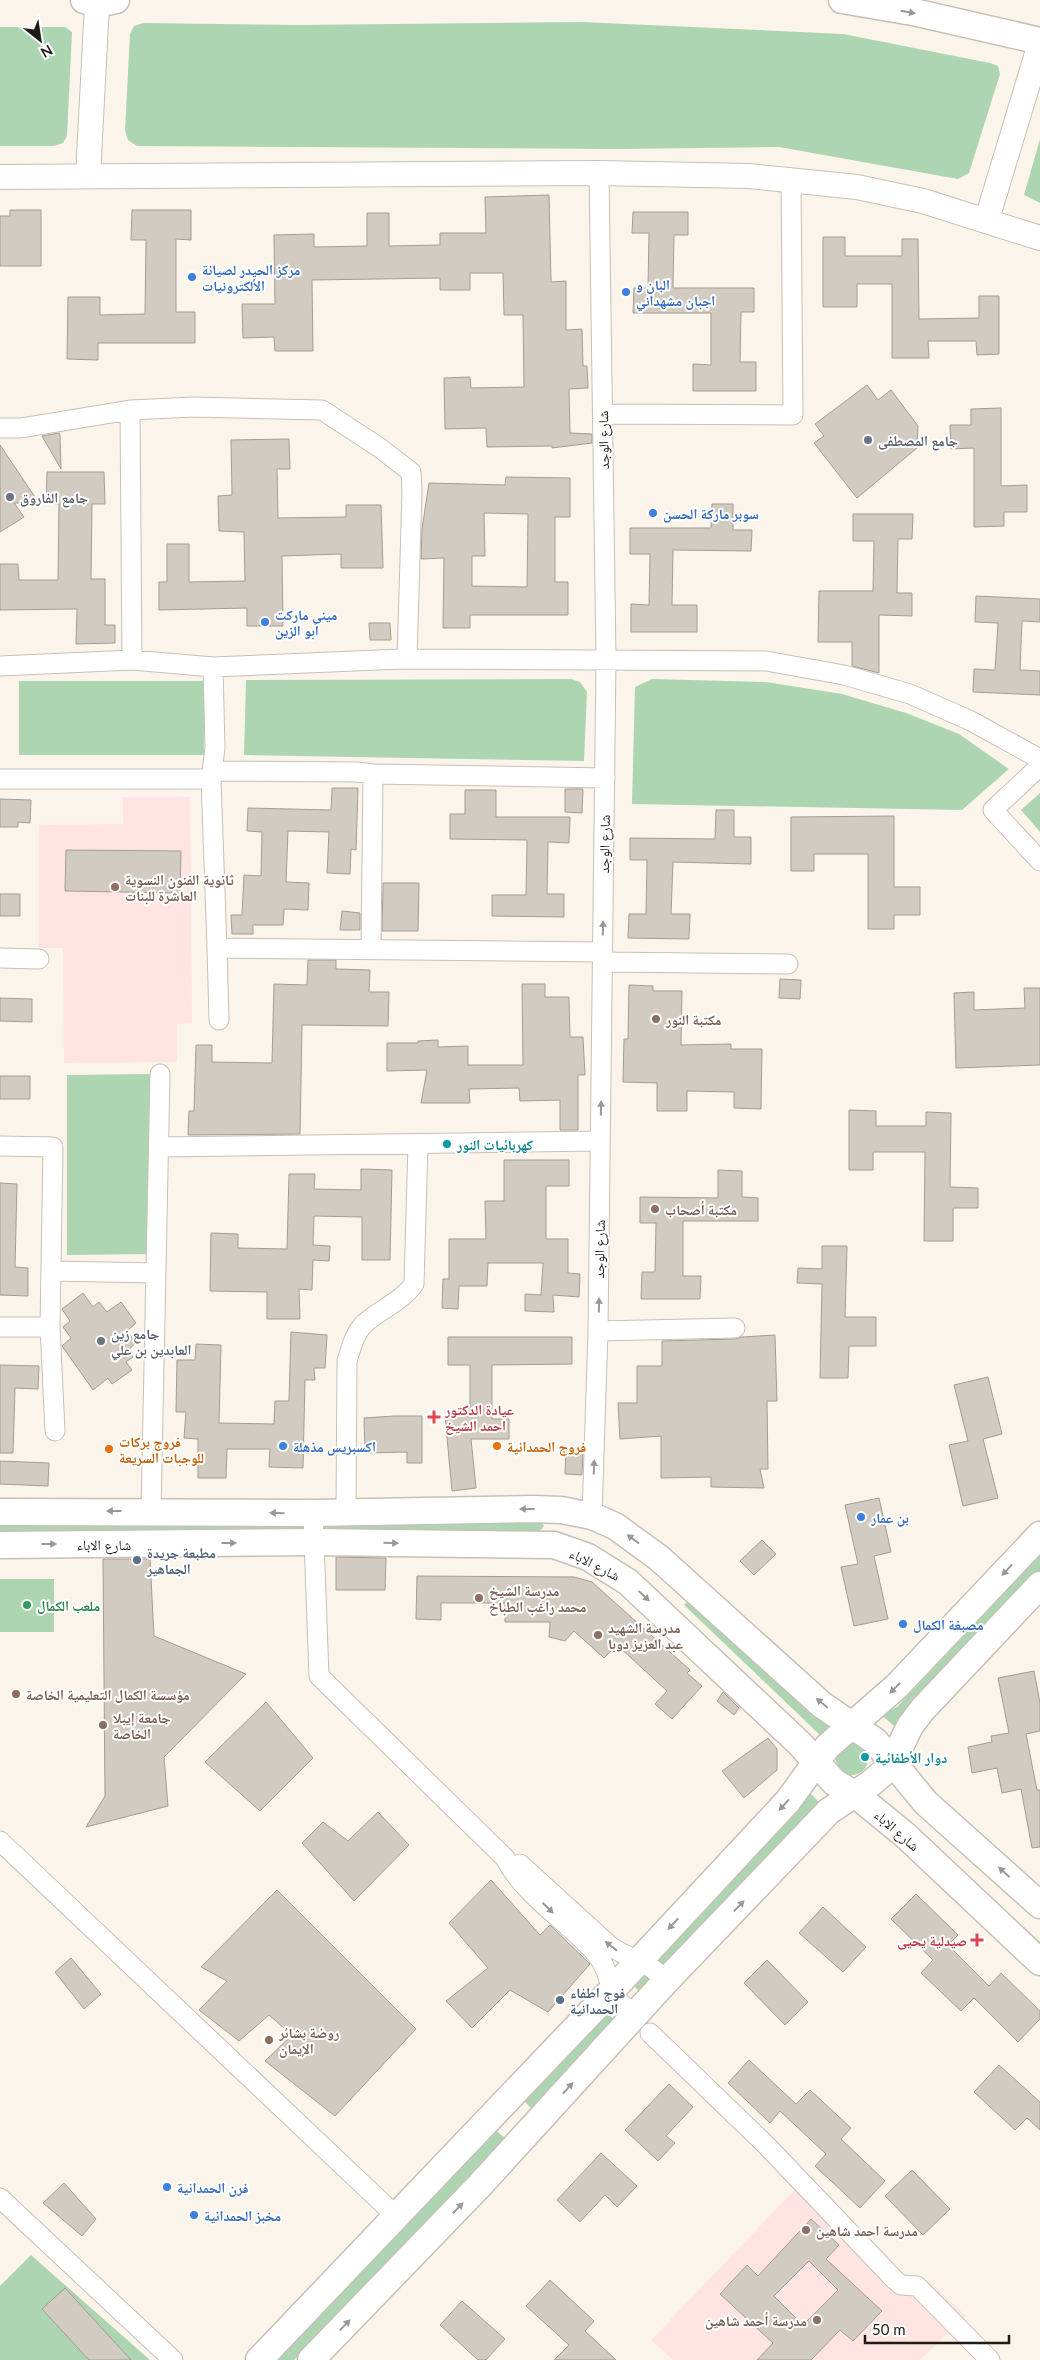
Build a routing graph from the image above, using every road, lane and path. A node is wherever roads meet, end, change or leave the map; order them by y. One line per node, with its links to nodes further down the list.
1 (842, 0): 3 (main road, one-way to 3)
2 (99, 1): 5 (street)
3 (1040, 42): 8 (street)
4 (599, 173): 5 (street); 7 (street); 11 (street, شارع الوجد)
5 (88, 176): 6 (street)
6 (0, 177)
7 (791, 178): 8 (street); 11 (street)
8 (987, 219): 9 (street)
9 (1040, 238)
10 (130, 410): 12 (street); 13 (street); 15 (street)
11 (603, 414): 14 (street, شارع الوجد)
12 (0, 428)
13 (407, 659): 14 (street); 17 (street)
14 (606, 659): 18 (street); 22 (street, شارع الوجد)
15 (132, 660): 16 (street); 17 (street)
16 (0, 666)
17 (213, 668): 21 (street)
18 (1040, 759)
19 (1040, 766): 24 (street)
20 (373, 774): 21 (street); 22 (street); 26 (street)
21 (212, 775): 23 (street); 25 (street)
22 (605, 778): 27 (street, شارع الوجد, one-way to 22)
23 (0, 779)
24 (1040, 861)
25 (217, 948): 26 (street); 31 (street)
26 (371, 949): 27 (street)
27 (603, 957): 30 (street); 33 (street, شارع الوجد, one-way to 27)
28 (0, 958): 29 (street)
29 (39, 959)
30 (788, 964)
31 (219, 1020)
32 (160, 1074): 36 (street)
33 (600, 1141): 34 (street); 42 (street, شارع الوجد, one-way to 33)
34 (418, 1144): 36 (street); 46 (street)
35 (0, 1146): 37 (street)
36 (159, 1147): 38 (street)
37 (51, 1270): 38 (street); 39 (street)
38 (156, 1272): 45 (street)
39 (50, 1326): 40 (street); 43 (street)
40 (0, 1327)
41 (735, 1328): 42 (street)
42 (598, 1332): 49 (street, شارع الوجد, one-way to 42)
43 (55, 1431)
44 (561, 1510): 46 (main road, one-way to 46); 49 (main road); 53 (main road)
45 (151, 1511): 47 (main road, one-way to 47); 48 (main road, one-way to 45)
46 (346, 1511): 48 (main road)
47 (0, 1512)
48 (313, 1513): 51 (street)
49 (592, 1516): 55 (main road, one-way to 49)
50 (1040, 1535): 55 (main road, one-way to 55)
51 (314, 1542): 52 (main road, شارع الاباء, one-way to 51); 53 (main road, شارع الاباء, one-way to 53); 60 (street)
52 (0, 1545)
53 (554, 1545): 57 (main road, شارع الاباء, one-way to 57)
54 (1040, 1585): 56 (main road)
55 (854, 1725): 56 (main road); 57 (main road)
56 (893, 1761): 58 (main road); 61 (main road, one-way to 56)
57 (817, 1763): 58 (main road, شارع الاباء); 62 (main road, one-way to 62)
58 (856, 1795): 63 (main road, شارع الاباء); 64 (main road, one-way to 58)
59 (0, 1841): 70 (street)
60 (504, 1858): 62 (street, one-way to 60); 65 (street, one-way to 65)
61 (1040, 1905)
62 (639, 1959): 64 (street); 65 (main road)
63 (1040, 1962)
64 (666, 1981): 66 (main road)
65 (612, 1990): 66 (street); 67 (main road)
66 (644, 2022): 68 (main road, one-way to 66); 74 (street)
67 (494, 2113): 68 (main road); 70 (main road)
68 (523, 2137): 73 (main road, one-way to 68)
69 (0, 2198): 71 (street)
70 (396, 2216): 72 (main road)
71 (173, 2360)
72 (260, 2360)
73 (311, 2360)
74 (990, 2360)

